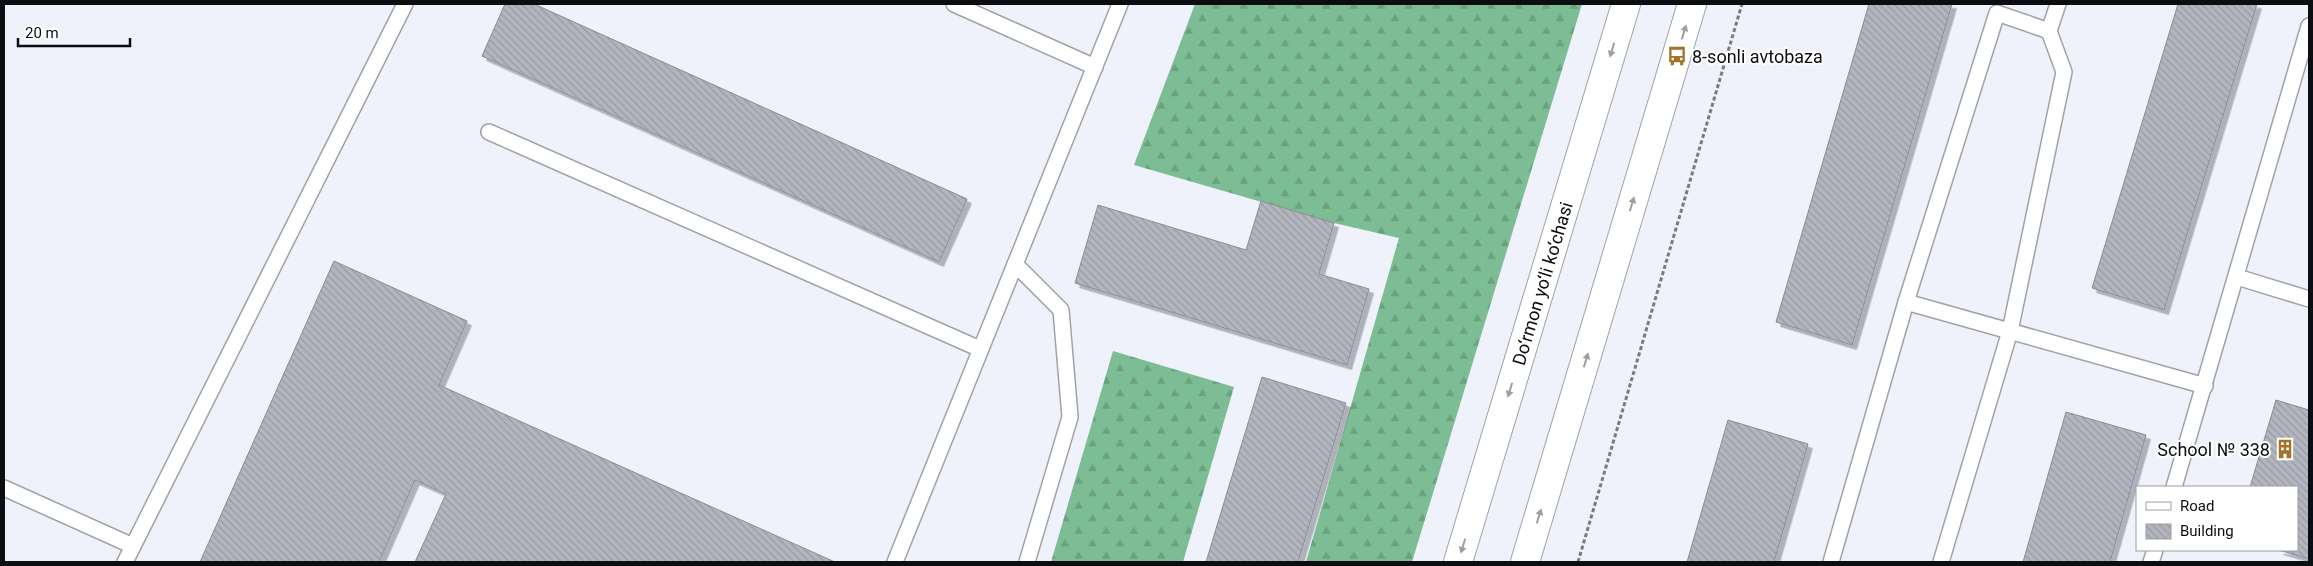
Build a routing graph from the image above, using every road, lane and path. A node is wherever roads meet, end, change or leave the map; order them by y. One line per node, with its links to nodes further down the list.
1 (405, 4): 21 (lane)
2 (954, 4): 10 (lane)
3 (1120, 4): 10 (lane)
4 (1626, 4): 25 (main road, Do‘rmon yo‘li ko‘chasi, one-way to 25)
5 (1692, 4): 26 (main road, one-way to 5)
6 (1742, 4): 27 (path)
7 (2058, 4): 9 (lane)
8 (2309, 26): 13 (lane)
9 (2049, 31): 15 (lane); 16 (lane)
10 (1095, 68): 12 (lane)
11 (488, 132): 17 (lane)
12 (1015, 264): 17 (lane); 24 (lane)
13 (2237, 277): 14 (lane); 18 (lane)
14 (2309, 299)
15 (1906, 302): 16 (lane); 28 (lane)
16 (2010, 331): 18 (lane); 29 (lane)
17 (980, 349): 23 (lane)
18 (2205, 386): 19 (lane)
19 (2174, 486)
20 (4, 488): 21 (lane)
21 (133, 546): 22 (lane)
22 (125, 562)
23 (895, 562)
24 (1027, 562)
25 (1458, 562)
26 (1525, 562)
27 (1578, 562)
28 (1831, 562)
29 (1941, 562)

